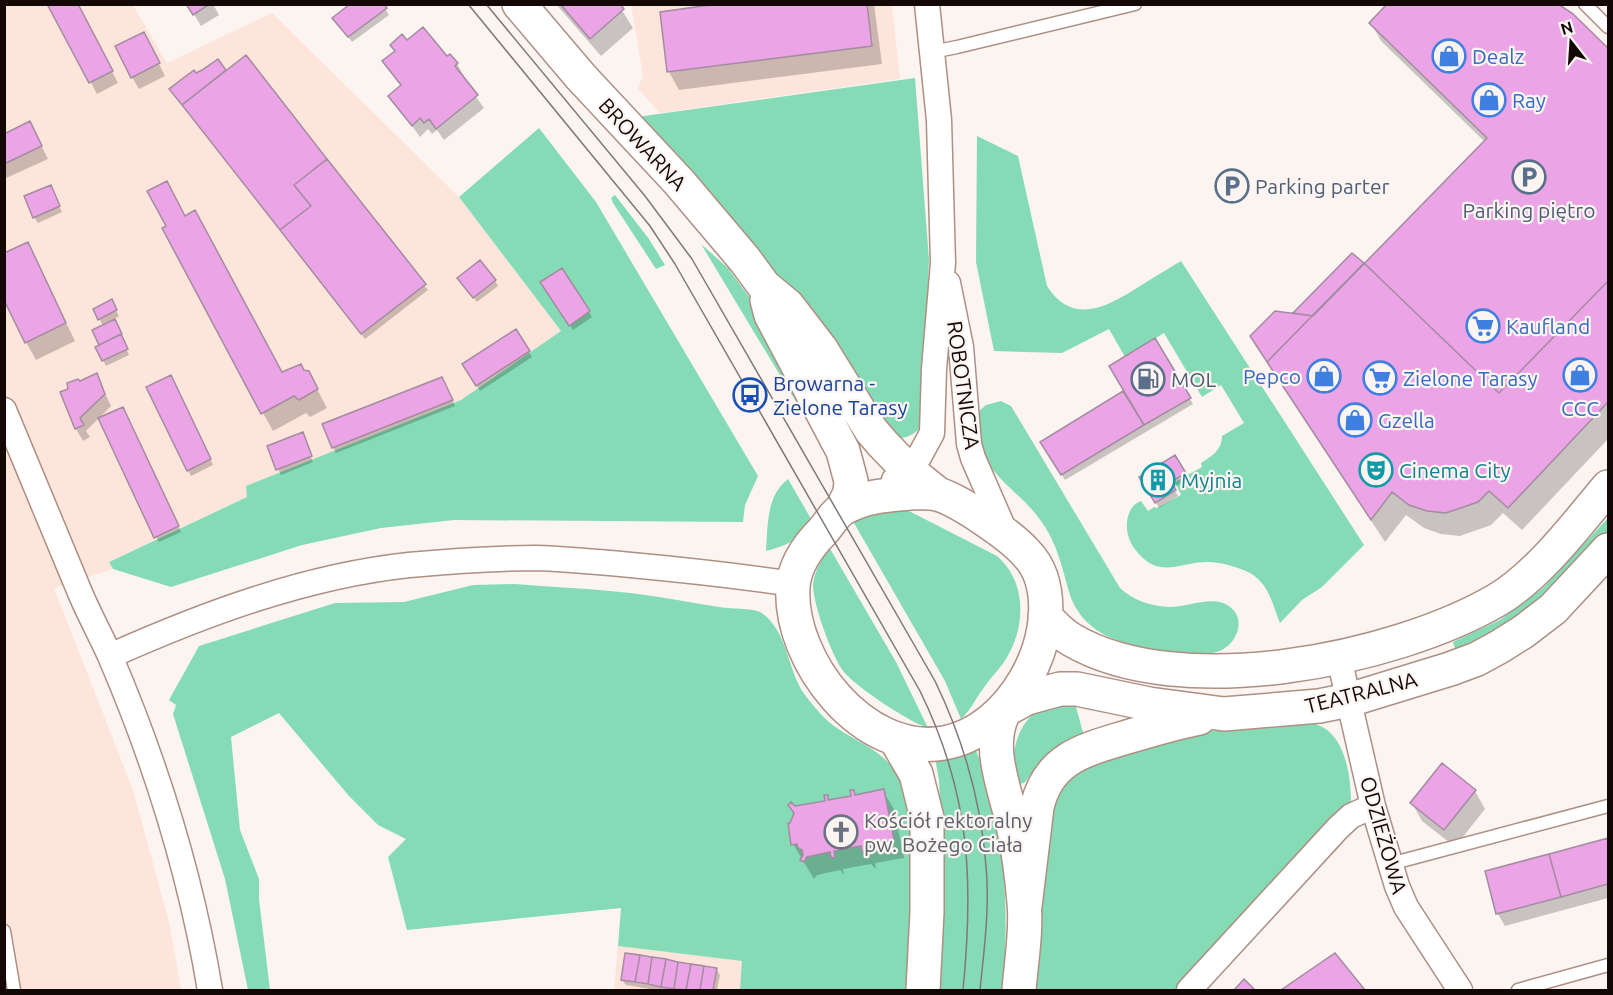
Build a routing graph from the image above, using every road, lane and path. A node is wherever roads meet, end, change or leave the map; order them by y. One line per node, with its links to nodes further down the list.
1 (519, 4): 9 (main road, BROWARNA)
2 (927, 4): 7 (street, ROBOTNICZA)
3 (1135, 4): 5 (lane)
4 (1585, 4): 6 (lane)
5 (1096, 9): 7 (lane)
6 (1608, 27)
7 (932, 52): 8 (street, ROBOTNICZA)
8 (943, 263): 11 (street, ROBOTNICZA); 15 (street, ROBOTNICZA)
9 (764, 286): 11 (main road, BROWARNA); 14 (main road, BROWARNA)
10 (4, 410): 19 (street)
11 (907, 469): 13 (main road, BROWARNA); 14 (street, ROBOTNICZA)
12 (1608, 487): 20 (main road, TEATRALNA)
13 (938, 494): 14 (main road); 15 (main road, BROWARNA)
14 (856, 503): 17 (main road)
15 (1008, 537): 18 (main road, BROWARNA)
16 (1608, 550): 21 (main road, TEATRALNA)
17 (793, 584): 19 (street); 24 (main road)
18 (1045, 616): 20 (main road, TEATRALNA); 22 (main road, BROWARNA)
19 (110, 656): 32 (street)
20 (1339, 658): 21 (street, ODZIEŻOWA)
21 (1349, 700): 23 (main road, TEATRALNA); 25 (street, ODZIEŻOWA)
22 (1005, 710): 23 (main road, TEATRALNA); 24 (main road, TEATRALNA); 28 (main road)
23 (1224, 714): 28 (main road)
24 (896, 740): 33 (main road)
25 (1372, 806): 27 (street, ODZIEŻOWA); 35 (street)
26 (1608, 806): 27 (lane)
27 (1390, 864): 36 (street, ODZIEŻOWA)
28 (1025, 906): 34 (main road)
29 (4, 931): 31 (lane)
30 (1608, 965): 37 (lane)
31 (14, 990)
32 (210, 990)
33 (923, 990)
34 (1018, 990)
35 (1189, 990)
36 (1460, 990)
37 (1518, 990)

